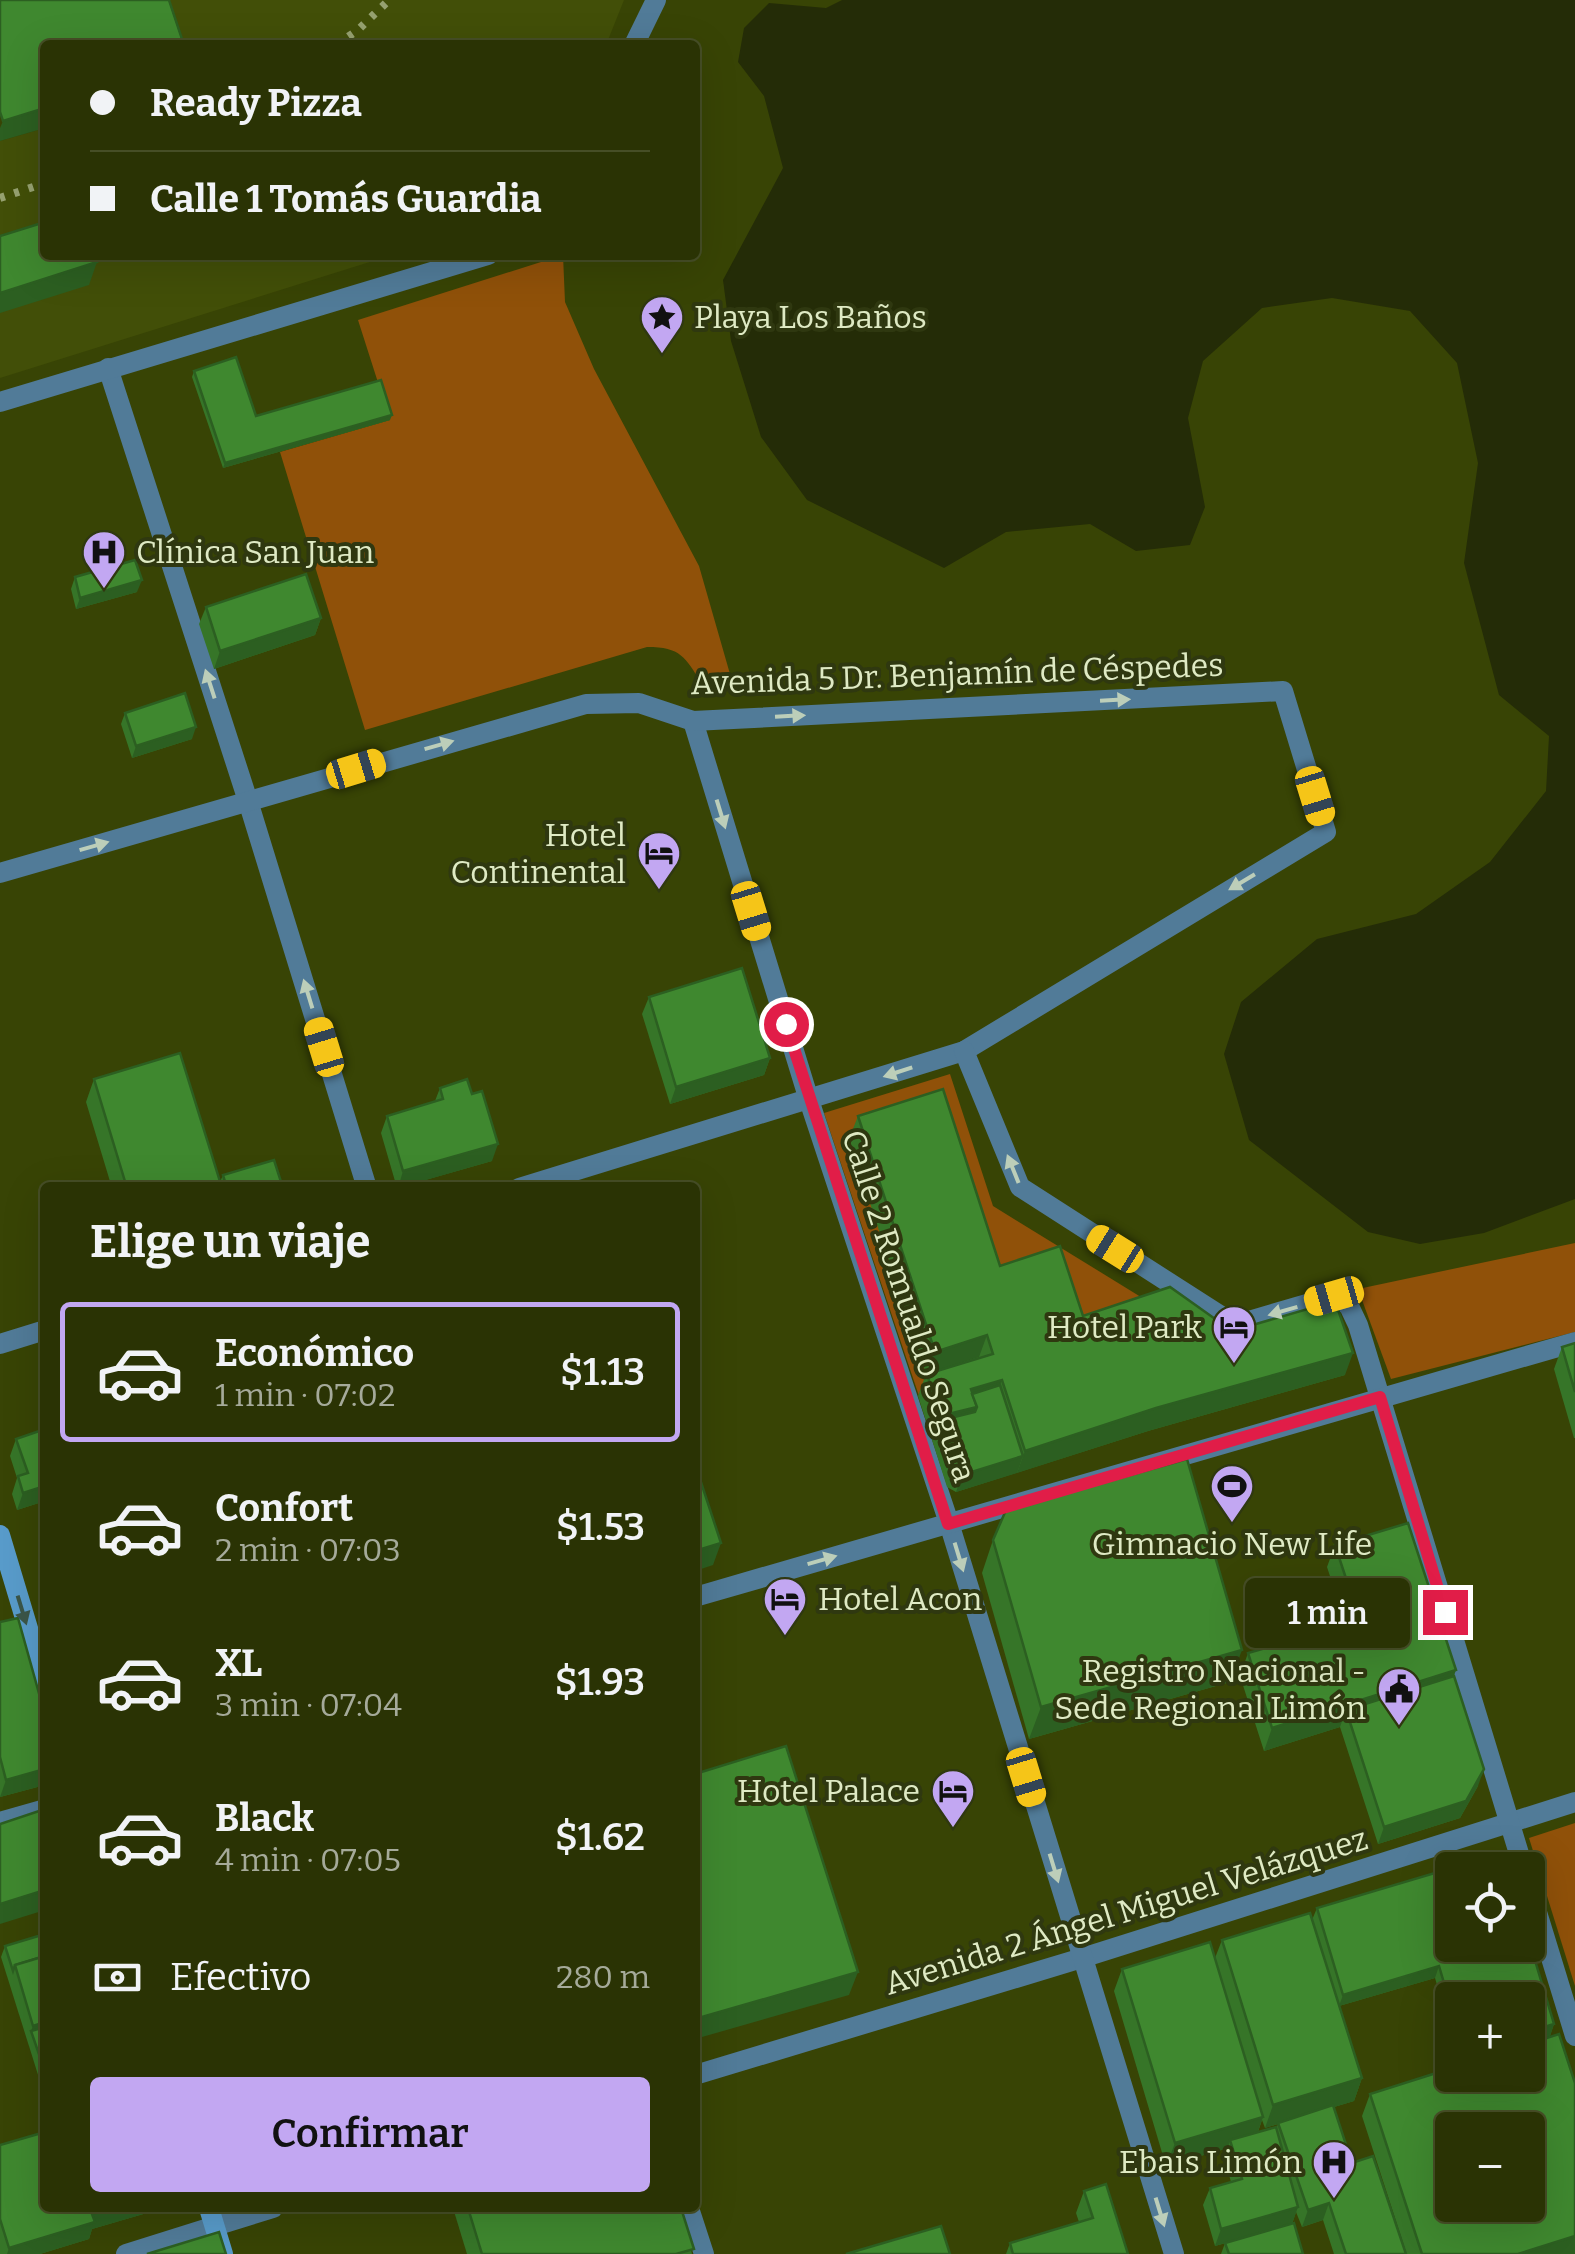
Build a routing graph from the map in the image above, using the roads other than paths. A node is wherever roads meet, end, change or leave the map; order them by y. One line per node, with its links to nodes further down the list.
1 (656, 0): 2 (street)
2 (636, 40)
3 (473, 260): 4 (street)
4 (108, 368): 5 (street); 7 (street, one-way to 4)
5 (0, 402)
6 (693, 721): 7 (street, Avenida 5 Dr. Benjamín de Céspedes, one-way to 6); 9 (street, Avenida 5 Dr. Benjamín de Céspedes, one-way to 9); 10 (street, Calle 2 Romualdo Segura, one-way to 10)
7 (248, 801): 8 (street, Avenida 5 Dr. Benjamín de Céspedes, one-way to 7); 11 (street, one-way to 7)
8 (0, 874)
9 (964, 1051): 10 (street, one-way to 10); 16 (street, one-way to 9)
10 (809, 1100): 12 (street); 17 (street, Calle 2 Romualdo Segura)
11 (365, 1182)
12 (539, 1182)
13 (40, 1332): 15 (street)
14 (1575, 1342): 16 (street)
15 (0, 1344)
16 (1380, 1397): 17 (street); 24 (street)
17 (948, 1524): 19 (street, one-way to 17); 27 (street, Calle 2 Romualdo Segura, one-way to 27)
18 (0, 1535): 20 (main road, one-way to 20)
19 (700, 1596)
20 (40, 1668)
21 (1575, 1802): 24 (street, Avenida 2 Ángel Miguel Velázquez)
22 (40, 1810): 23 (street)
23 (0, 1822)
24 (1509, 1822): 25 (street); 27 (street, Avenida 2 Ángel Miguel Velázquez)
25 (1518, 1852)
26 (1545, 1938): 28 (street)
27 (1082, 1958): 29 (street, Avenida 2 Ángel Miguel Velázquez); 36 (street, Calle 2 Romualdo Segura, one-way to 36)
28 (1575, 2036)
29 (700, 2073)
30 (246, 2212): 32 (street)
31 (690, 2212): 35 (street)
32 (212, 2217): 33 (street); 34 (main road)
33 (126, 2254)
34 (224, 2254)
35 (704, 2254)
36 (1174, 2254)

